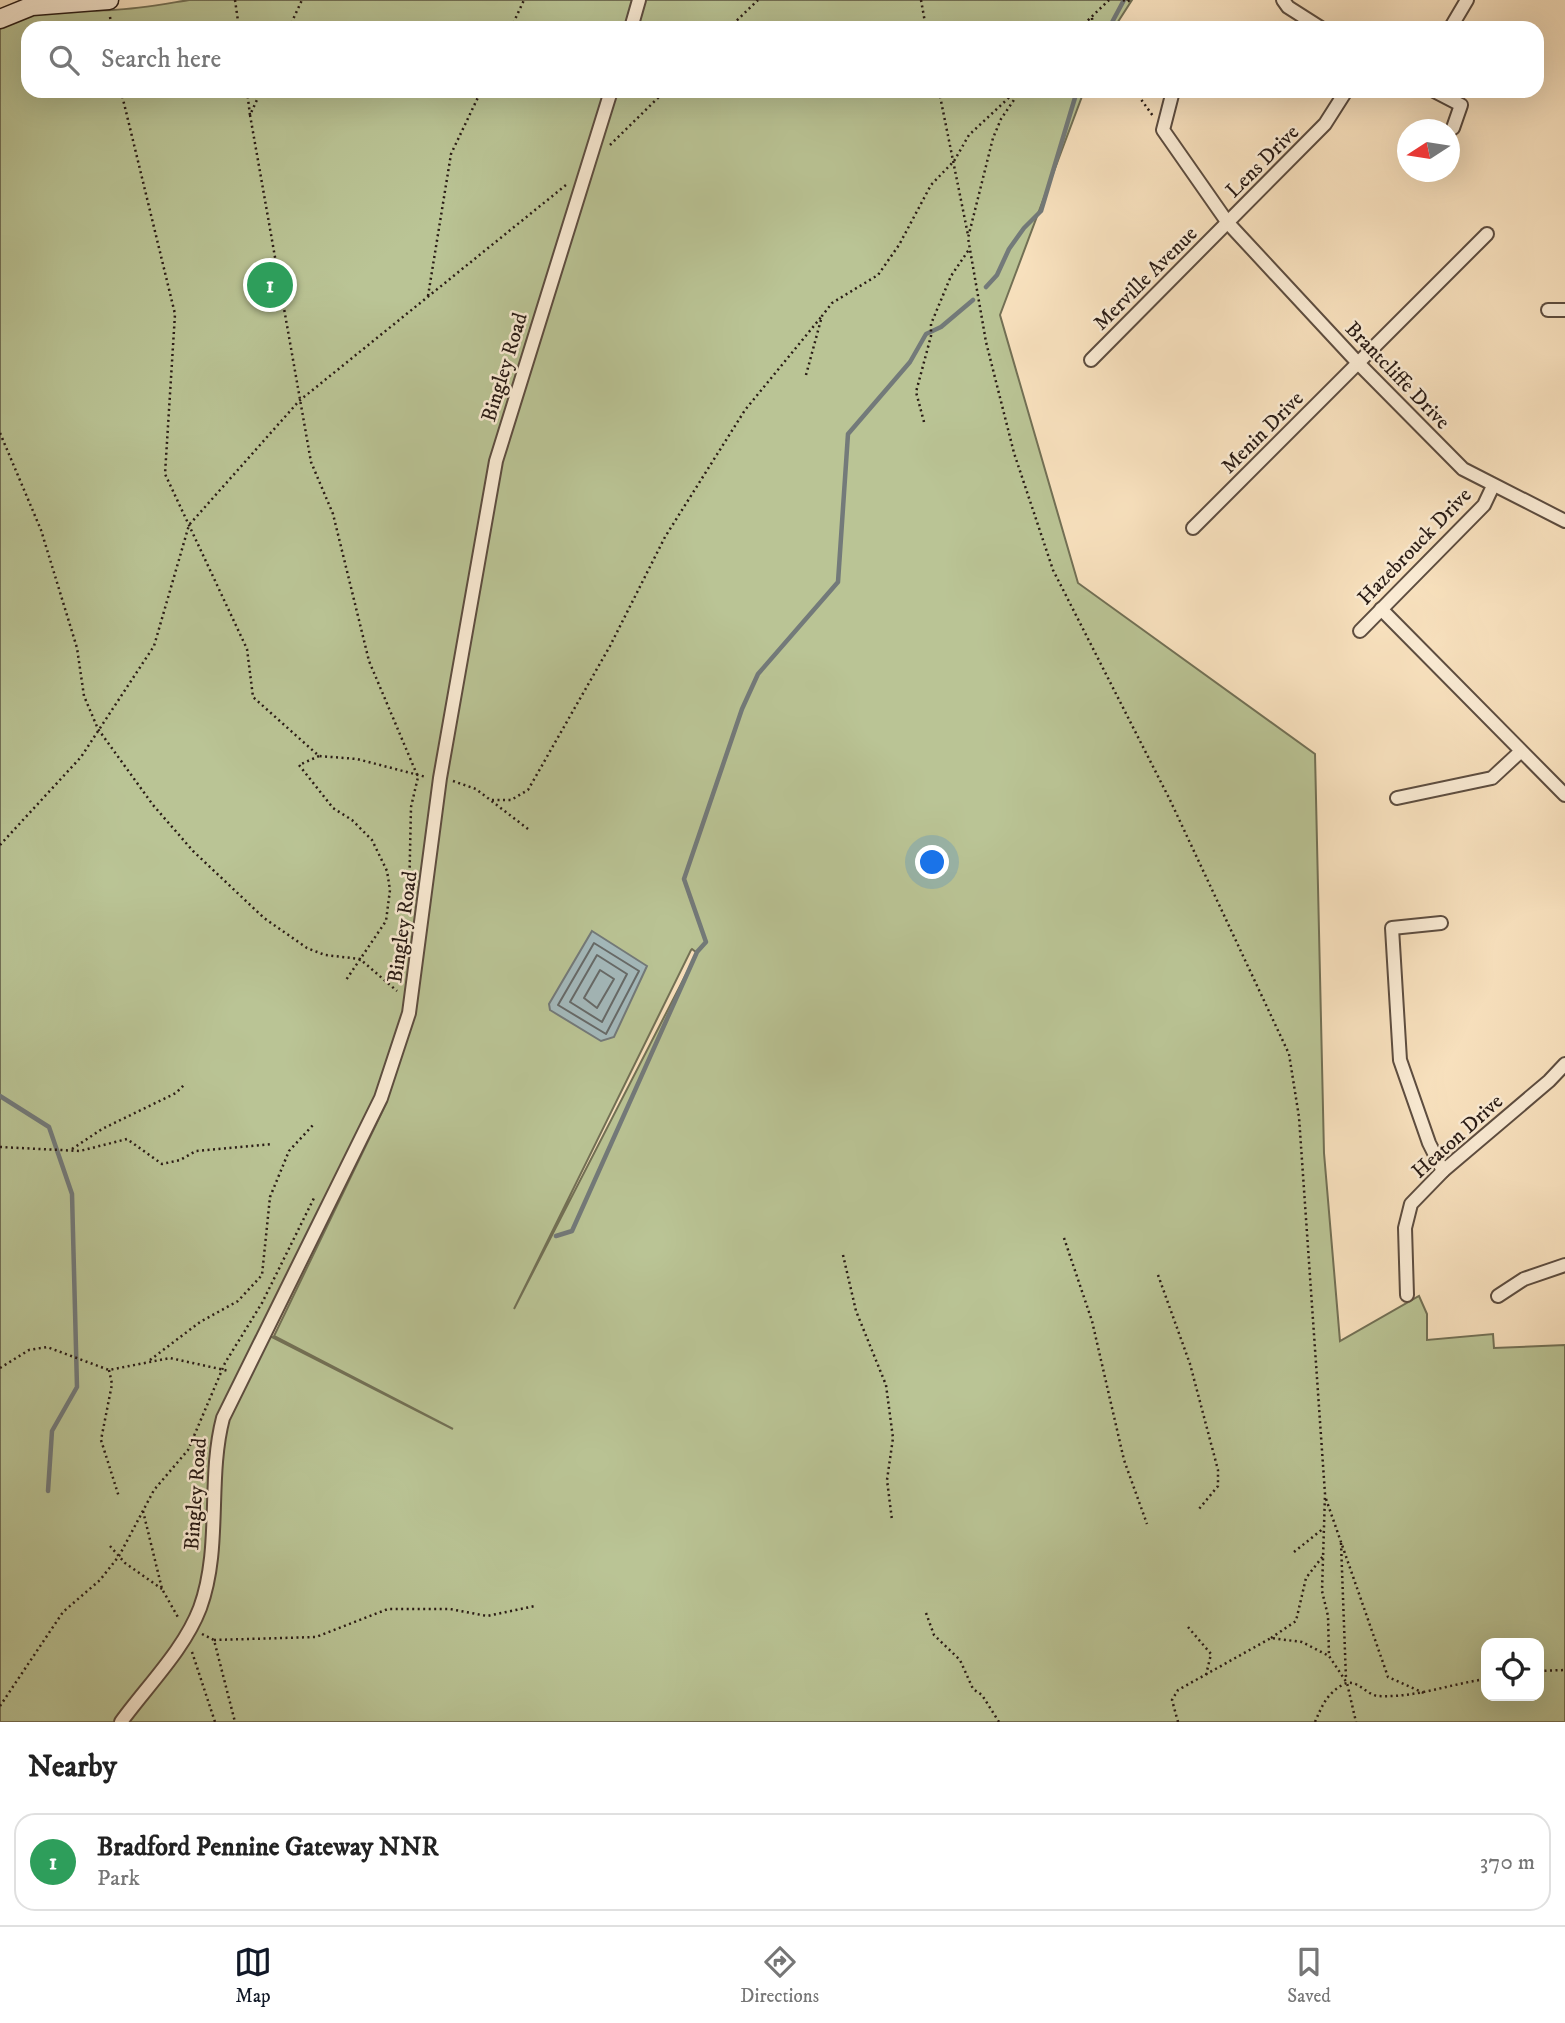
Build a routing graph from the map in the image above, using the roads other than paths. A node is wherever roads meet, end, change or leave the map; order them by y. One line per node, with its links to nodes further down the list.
1 (109, 0): 5 (street)
2 (639, 0): 6 (street)
3 (1283, 0): 7 (street)
4 (1467, 0): 8 (street)
5 (0, 19)
6 (633, 21)
7 (1310, 21)
8 (1455, 21)
9 (609, 98): 34 (street, Bingley Road)
10 (1171, 98): 14 (street, Brantcliffe Drive)
11 (1342, 98): 14 (street, Lens Drive)
12 (1448, 98): 13 (street)
13 (1456, 119)
14 (1228, 223): 18 (street, Merville Avenue); 19 (street, Brantcliffe Drive)
15 (1487, 234): 19 (street, Menin Drive)
16 (1548, 310): 17 (street)
17 (1565, 310)
18 (1091, 360)
19 (1357, 363): 20 (street, Brantcliffe Drive); 22 (street, Menin Drive)
20 (1493, 486): 21 (street, Brantcliffe Drive); 23 (street, Hazebrouck Drive)
21 (1565, 521)
22 (1193, 528)
23 (1381, 609): 24 (street, Hazebrouck Drive); 25 (street)
24 (1360, 631)
25 (1520, 752): 26 (street); 27 (street)
26 (1565, 795)
27 (1397, 798)
28 (1441, 923): 30 (street)
29 (1565, 1064): 30 (street, Heaton Drive)
30 (1443, 1171): 32 (street, Heaton Drive)
31 (1565, 1265): 33 (street)
32 (1407, 1295)
33 (1498, 1296)
34 (121, 1722)

